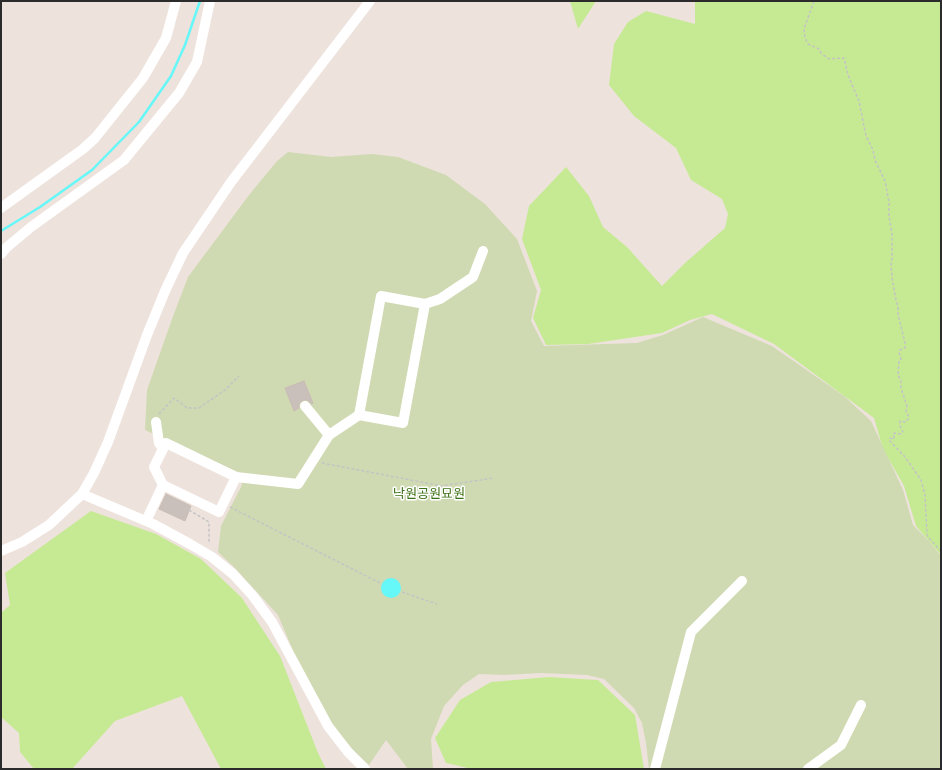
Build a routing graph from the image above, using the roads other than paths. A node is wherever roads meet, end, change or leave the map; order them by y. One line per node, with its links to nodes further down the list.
1 (176, 1): 4 (street)
2 (210, 1): 6 (street)
3 (369, 2): 15 (street)
4 (1, 208)
5 (483, 251): 7 (street)
6 (1, 254)
7 (425, 304): 9 (street); 9 (street)
8 (304, 406): 11 (street)
9 (359, 415): 11 (street)
10 (156, 422): 12 (street)
11 (329, 435): 13 (street)
12 (163, 449): 13 (street); 14 (street)
13 (236, 478): 14 (street)
14 (163, 485): 16 (street)
15 (82, 494): 16 (street); 17 (street)
16 (146, 521): 20 (street)
17 (1, 551)
18 (742, 581): 21 (street)
19 (861, 705): 22 (street)
20 (365, 769)
21 (655, 769)
22 (808, 769)

